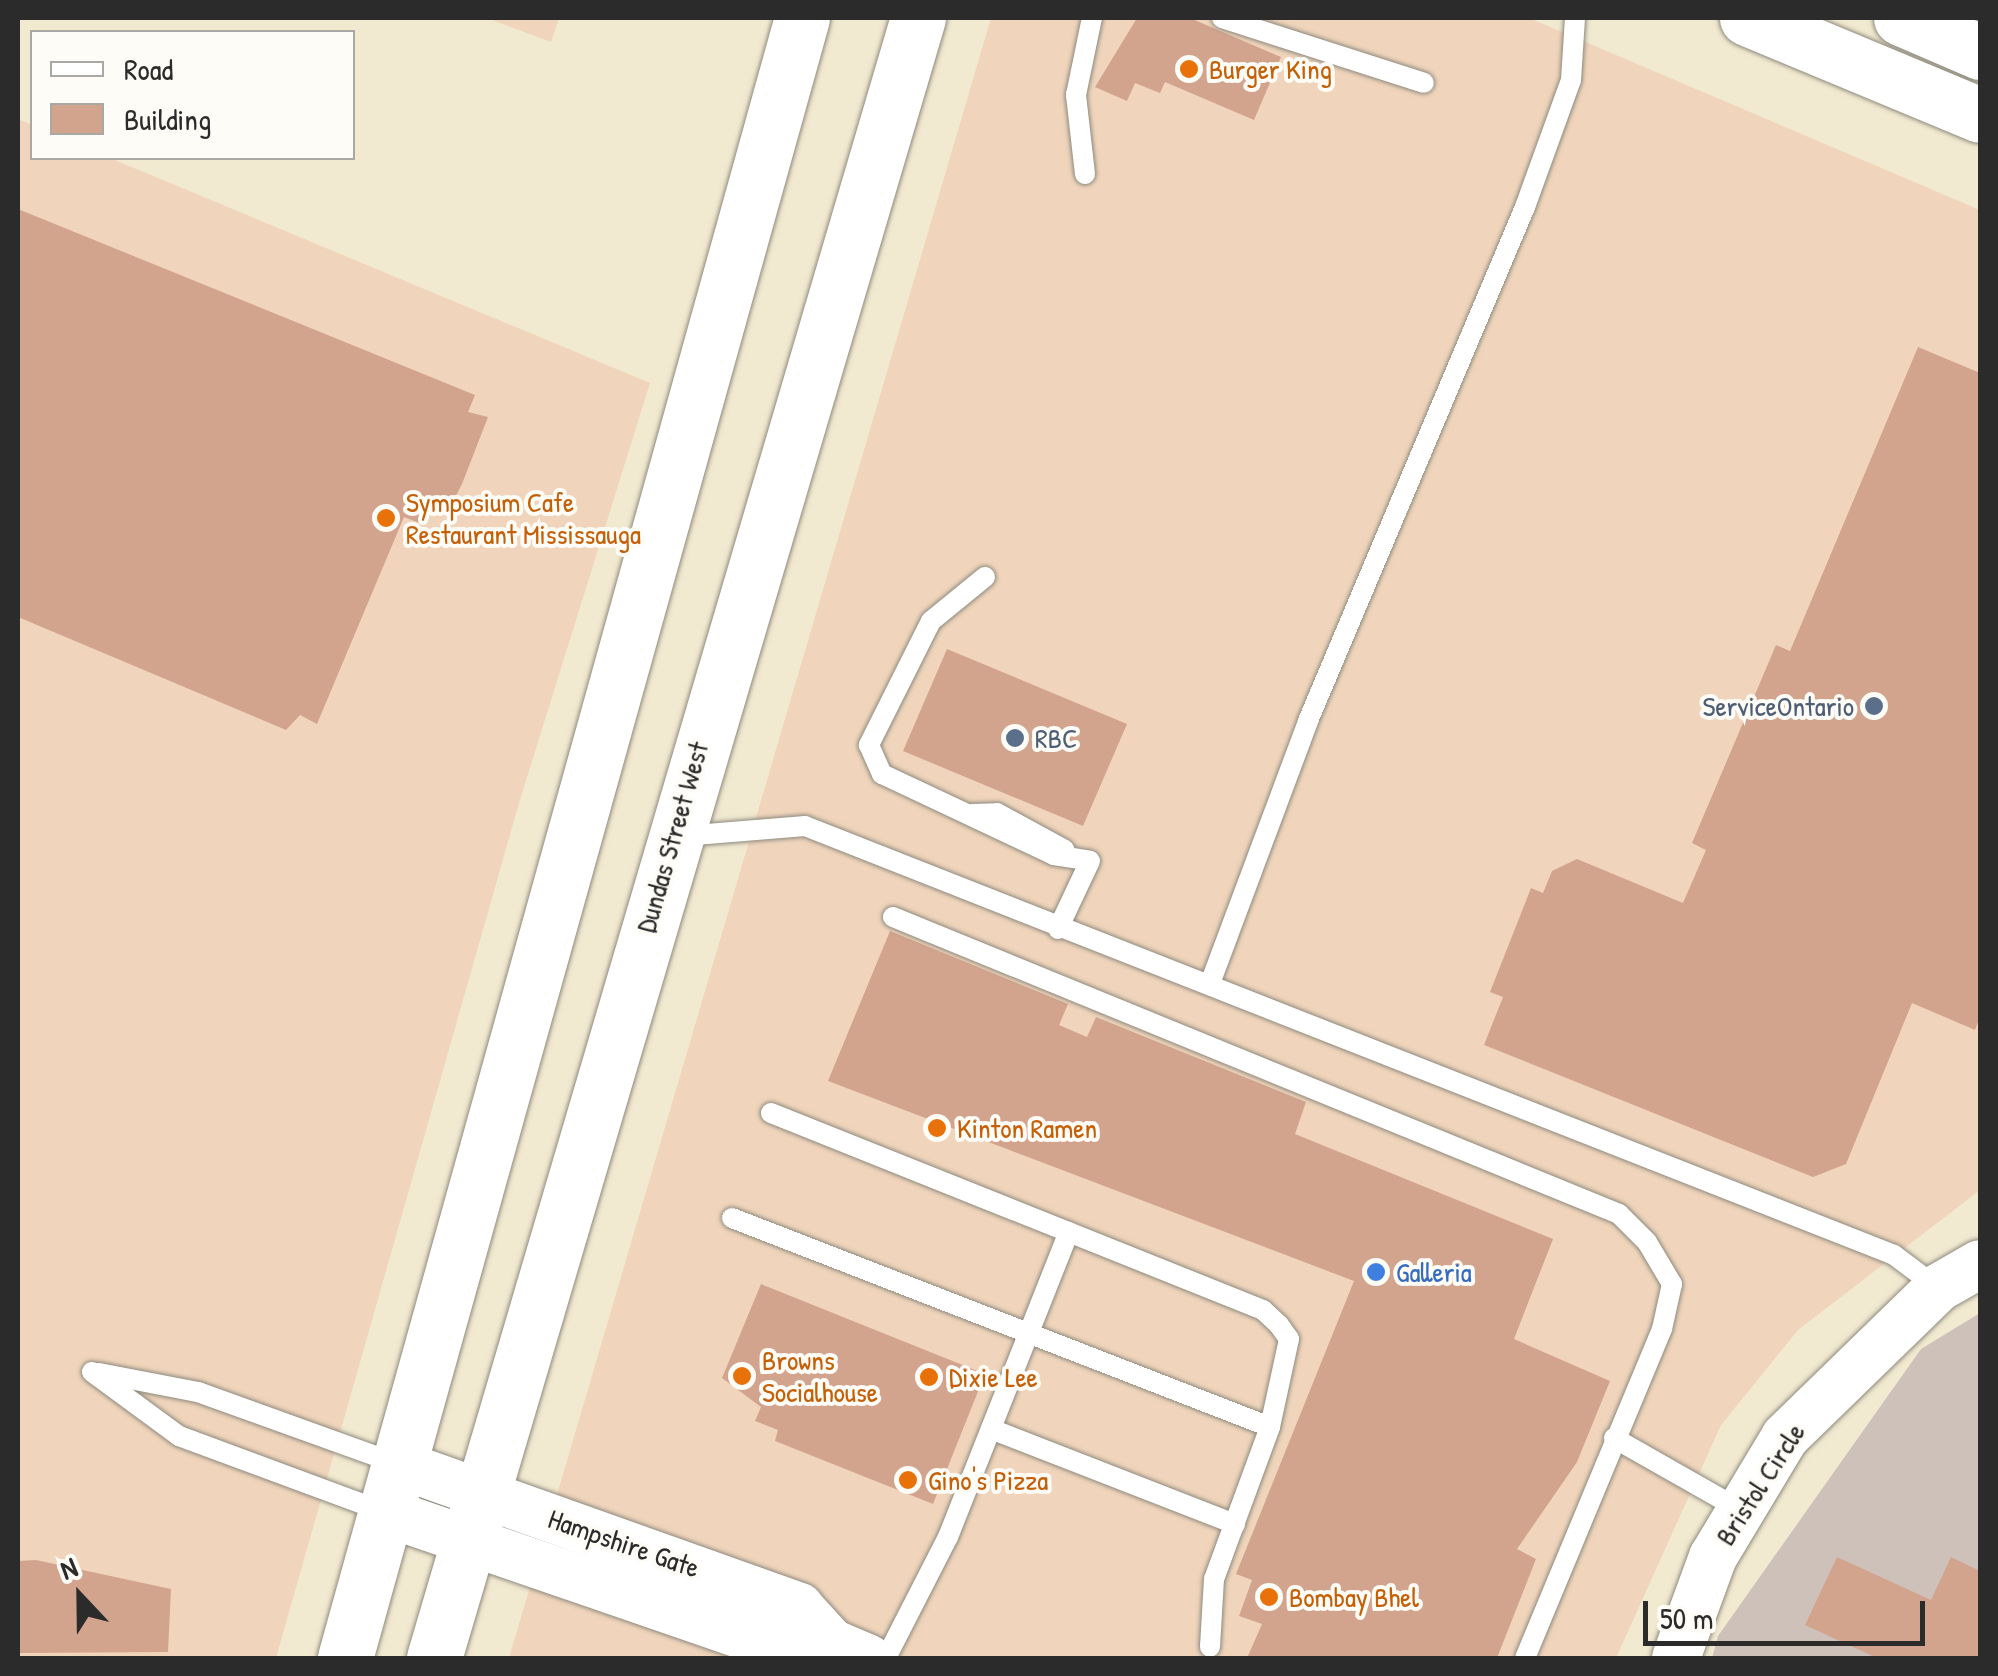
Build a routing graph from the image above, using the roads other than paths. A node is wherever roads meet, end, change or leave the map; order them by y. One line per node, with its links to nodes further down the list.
1 (802, 18): 26 (main road)
2 (918, 18): 13 (main road, Dundas Street West)
3 (1092, 18): 11 (lane)
4 (1222, 18): 9 (lane)
5 (1575, 18): 16 (lane)
6 (1901, 18): 8 (main road)
7 (1775, 23): 10 (main road)
8 (1980, 52)
9 (1424, 82)
10 (1980, 115)
11 (1085, 174)
12 (985, 577): 15 (lane)
13 (670, 838): 15 (lane); 28 (main road, Dundas Street West)
14 (892, 917): 25 (lane)
15 (1058, 929): 16 (lane)
16 (1211, 982): 21 (lane)
17 (771, 1112): 19 (lane)
18 (732, 1218): 22 (lane)
19 (1069, 1232): 22 (lane); 23 (lane)
20 (1980, 1264): 21 (street, Bristol Circle)
21 (1938, 1288): 27 (street, Bristol Circle)
22 (1028, 1331): 23 (lane); 24 (lane)
23 (1270, 1427): 29 (lane)
24 (991, 1429): 29 (lane); 34 (lane)
25 (1614, 1438): 27 (lane); 35 (lane)
26 (394, 1489): 26 (lane); 28 (street, Hampshire Gate); 32 (main road)
27 (1741, 1510): 36 (street, Bristol Circle)
28 (475, 1518): 31 (street, Hampshire Gate); 33 (main road, Dundas Street West)
29 (1236, 1524): 30 (lane)
30 (1210, 1647)
31 (850, 1651)
32 (345, 1658)
33 (434, 1658)
34 (886, 1658)
35 (1526, 1658)
36 (1676, 1658)

